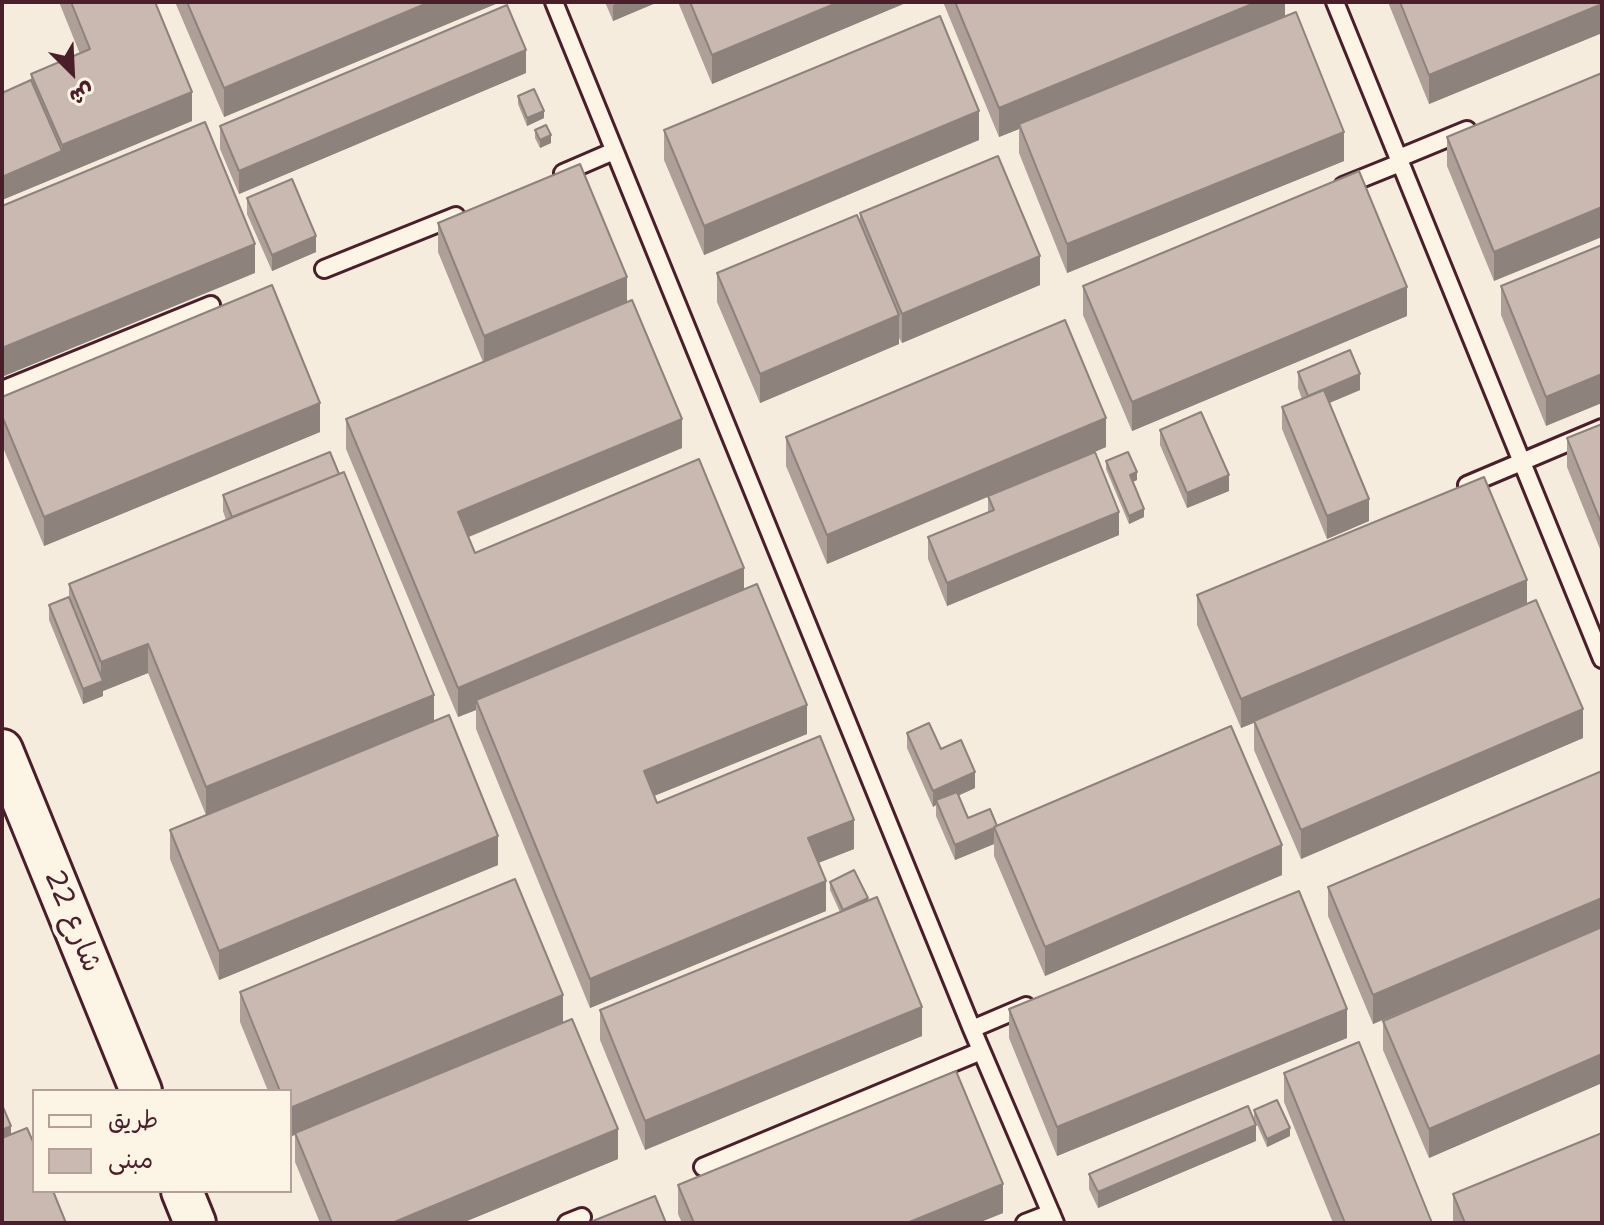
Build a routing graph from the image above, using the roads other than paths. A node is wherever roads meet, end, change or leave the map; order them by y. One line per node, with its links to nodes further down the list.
1 (554, 2): 4 (lane)
2 (1335, 2): 5 (lane)
3 (1480, 124): 5 (lane)
4 (614, 151): 6 (lane); 19 (lane)
5 (1399, 161): 7 (lane); 13 (lane)
6 (555, 176)
7 (1322, 195)
8 (468, 211): 9 (lane)
9 (324, 269)
10 (211, 305): 11 (lane)
11 (2, 390)
12 (1602, 428): 13 (lane)
13 (1522, 462): 14 (lane); 15 (lane)
14 (1452, 491)
15 (1602, 659)
16 (2, 750): 17 (street, شارع 22)
17 (12, 803): 21 (street, شارع 22)
18 (1046, 998): 19 (lane)
19 (972, 1029): 20 (lane)
20 (981, 1051): 22 (lane); 24 (lane)
21 (140, 1089)
22 (703, 1167)
23 (183, 1193): 25 (street)
24 (1053, 1218): 26 (lane)
25 (195, 1223)
26 (1025, 1223)

